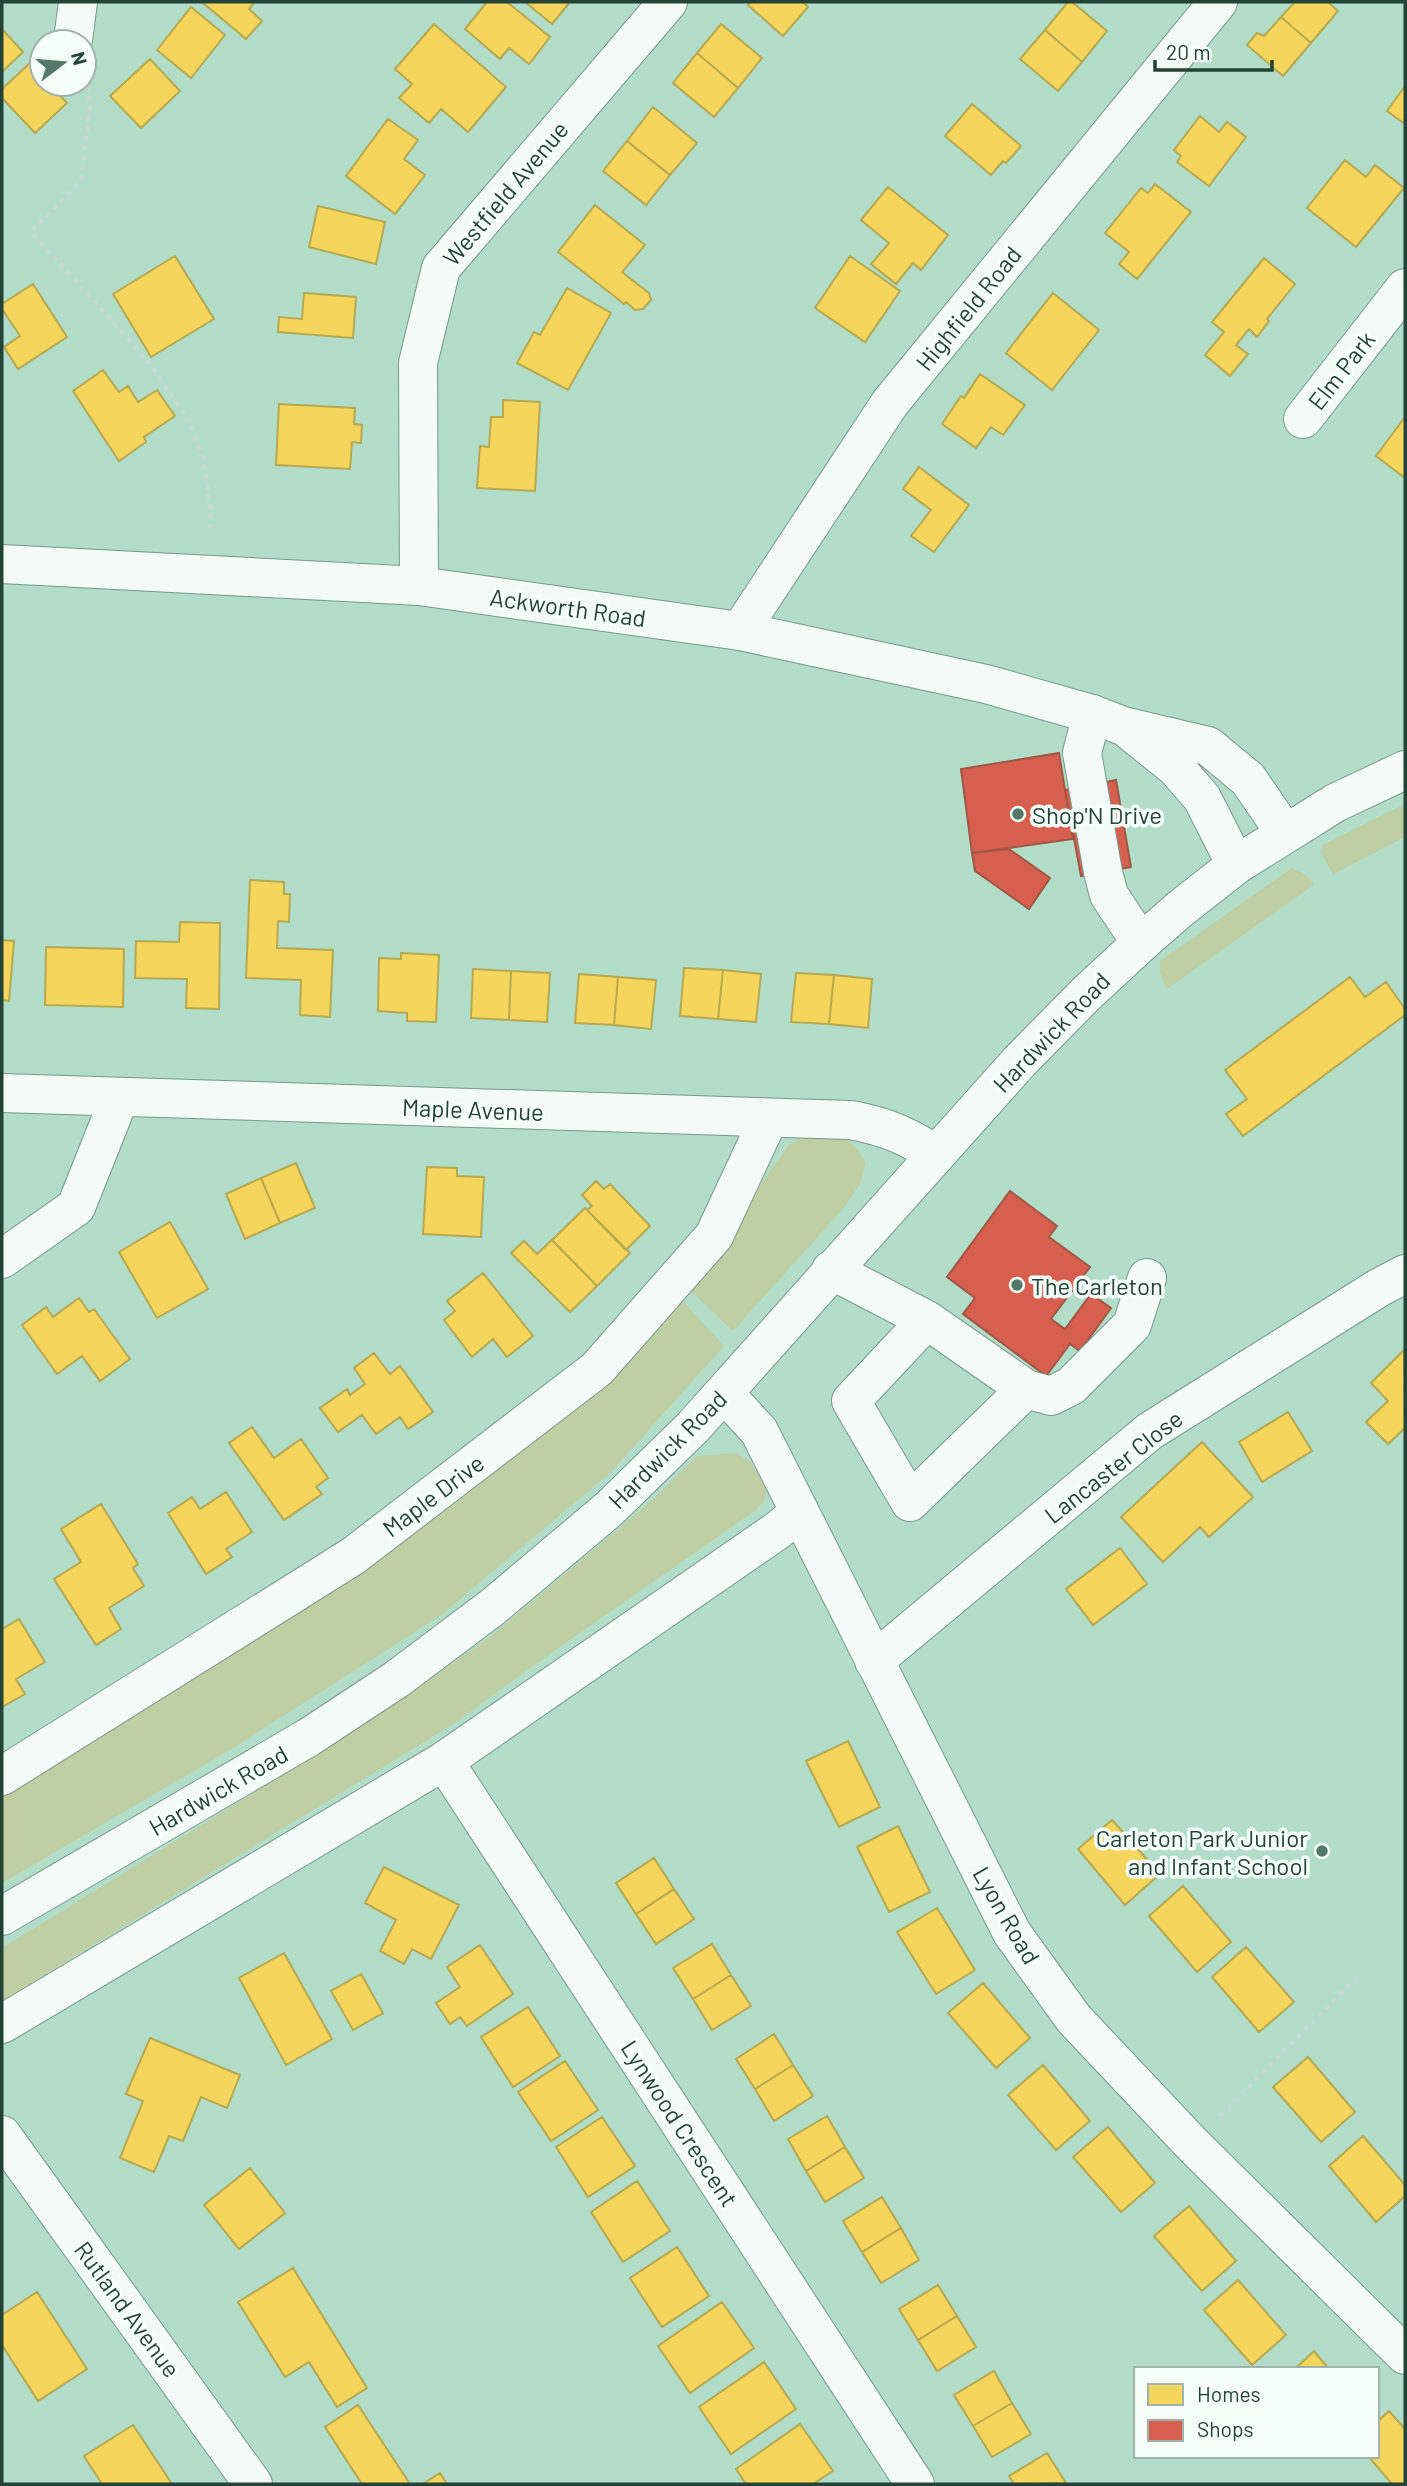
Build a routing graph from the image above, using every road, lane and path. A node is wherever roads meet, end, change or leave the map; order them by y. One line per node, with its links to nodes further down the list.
1 (78, 2): 4 (main road)
2 (668, 2): 10 (main road, Westfield Avenue)
3 (1219, 2): 11 (main road, Highfield Road)
4 (79, 28)
5 (88, 98): 9 (path)
6 (1405, 288): 7 (main road, Elm Park)
7 (1303, 418)
8 (2, 564): 9 (main road, Ackworth Road)
9 (206, 573): 10 (main road, Ackworth Road)
10 (419, 586): 11 (main road, Ackworth Road)
11 (740, 631): 12 (main road, Ackworth Road)
12 (1107, 720): 14 (main road, Ackworth Road); 15 (main road, Ackworth Road); 16 (main road)
13 (1405, 770): 14 (main road)
14 (1285, 832): 15 (main road)
15 (1236, 864): 16 (main road, Hardwick Road)
16 (1141, 943): 20 (main road, Hardwick Road)
17 (2, 1093): 18 (main road, Maple Avenue)
18 (119, 1099): 19 (main road, Maple Avenue); 21 (main road)
19 (769, 1118): 20 (main road, Maple Avenue); 31 (main road, Maple Drive)
20 (936, 1154): 22 (main road, Hardwick Road)
21 (2, 1259)
22 (831, 1270): 25 (main road); 27 (main road, Hardwick Road)
23 (1405, 1275): 29 (main road, Lancaster Close)
24 (1147, 1278): 26 (main road)
25 (927, 1320): 26 (main road); 26 (main road)
26 (1026, 1389)
27 (724, 1392): 28 (main road, Lyon Road); 32 (main road, Hardwick Road)
28 (800, 1512): 29 (main road, Lyon Road); 30 (main road)
29 (874, 1661): 36 (main road, Lyon Road)
30 (444, 1761): 34 (main road); 39 (main road, Lynwood Crescent)
31 (2, 1776)
32 (2, 1916)
33 (1357, 1977): 36 (path)
34 (2, 2024)
35 (2, 2134): 38 (main road, Rutland Avenue)
36 (1192, 2144): 37 (main road, Lyon Road)
37 (1405, 2355)
38 (253, 2484)
39 (915, 2484)

